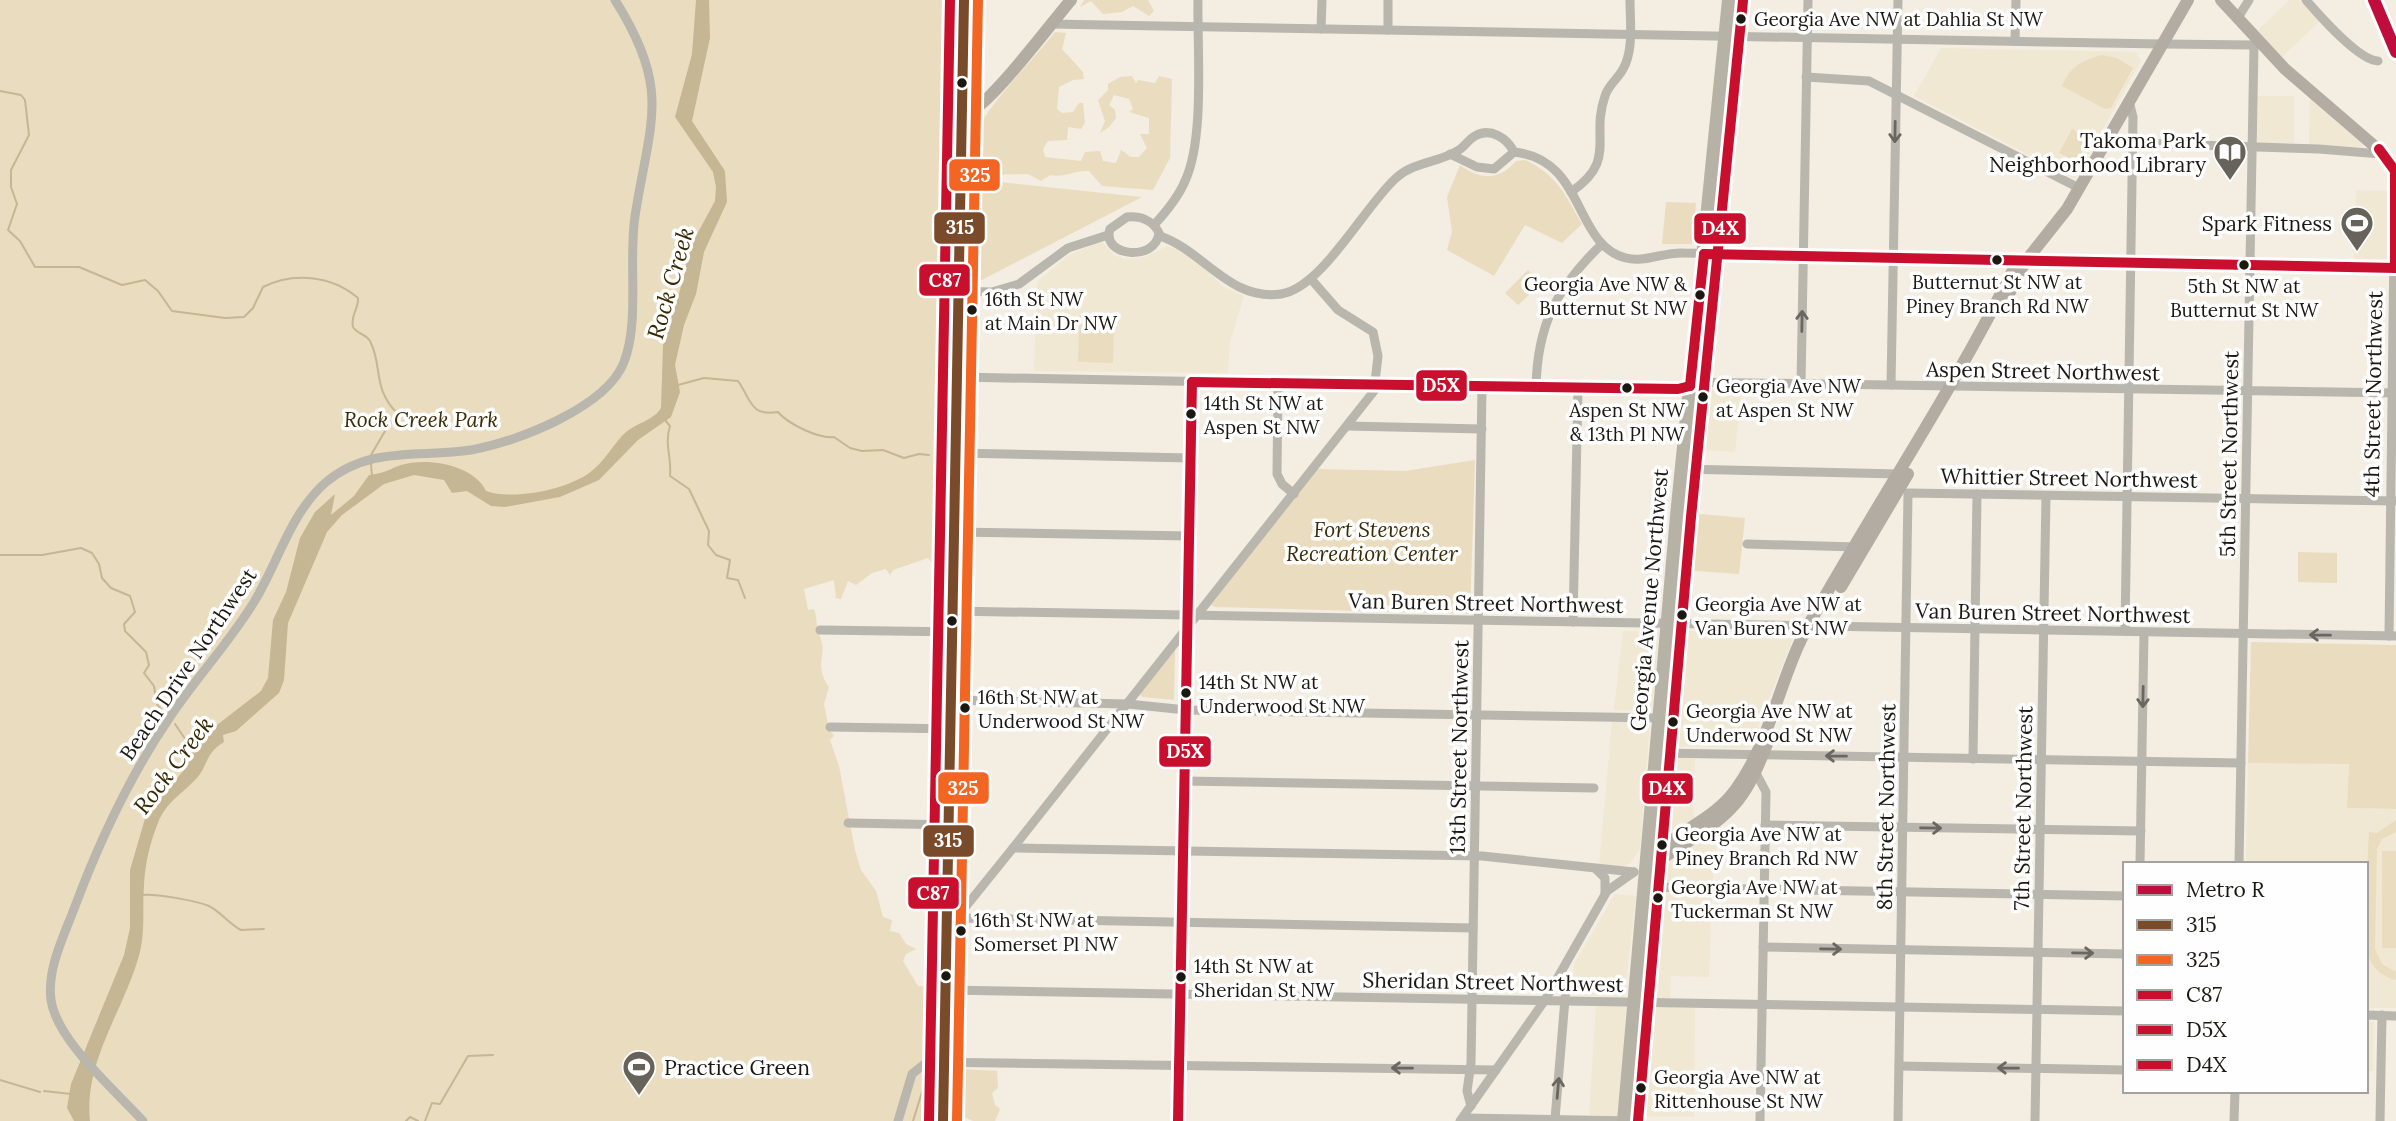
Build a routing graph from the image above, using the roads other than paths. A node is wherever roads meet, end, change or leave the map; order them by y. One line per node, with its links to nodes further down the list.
1 (615, 0): 175 (street, Beach Drive Northwest)
2 (964, 0): 33 (main road)
3 (972, 0): 33 (main road)
4 (1071, 0): 18 (main road)
5 (1198, 0): 19 (street)
6 (1322, 0): 20 (street)
7 (1388, 0): 21 (street)
8 (1630, 0): 22 (street)
9 (1729, 0): 23 (highway, Georgia Avenue Northwest)
10 (1808, 0): 24 (street)
11 (1898, 0): 25 (street)
12 (2016, 0): 26 (street)
13 (2188, 0): 28 (main road)
14 (2221, 0): 17 (main road, 4th Street Northwest)
15 (2249, 0): 17 (street)
16 (2306, 0): 29 (street)
17 (2237, 19): 27 (main road, 4th Street Northwest)
18 (1050, 24): 19 (street); 33 (main road)
19 (1198, 27): 20 (street); 43 (street)
20 (1321, 29): 21 (street)
21 (1388, 30): 22 (street)
22 (1630, 34): 23 (street); 42 (street)
23 (1726, 36): 24 (street); 47 (highway, Georgia Avenue Northwest)
24 (1807, 38): 25 (street); 30 (street)
25 (1897, 40): 26 (street); 31 (street)
26 (2015, 41): 28 (street)
27 (2256, 43): 28 (street); 36 (street, 5th Street Northwest); 39 (main road, 4th Street Northwest)
28 (2162, 44): 32 (main road)
29 (2378, 61)
30 (1806, 77): 31 (street); 48 (street)
31 (1896, 93): 41 (street); 49 (street, one-way to 49)
32 (2129, 101): 34 (main road); 35 (street)
33 (966, 113): 55 (main road)
34 (2105, 142): 35 (street); 41 (main road)
35 (2133, 145): 36 (street); 51 (street)
36 (2252, 150): 39 (street); 52 (street, 5th Street Northwest)
37 (1463, 151): 38 (street); 38 (street); 54 (street)
38 (1514, 152): 42 (street)
39 (2386, 153): 40 (main road, 4th Street Northwest)
40 (2395, 173): 53 (street, 4th Street Northwest)
41 (2079, 188): 50 (main road)
42 (1571, 192): 46 (street)
43 (1154, 225): 44 (street); 45 (street)
44 (1108, 235): 45 (street); 55 (street)
45 (1160, 236): 54 (street)
46 (1602, 244): 47 (street); 65 (street)
47 (1704, 254): 48 (street); 59 (highway, Georgia Avenue Northwest)
48 (1803, 258): 49 (street); 60 (street, one-way to 48)
49 (1892, 259): 50 (street); 62 (street)
50 (2025, 262): 51 (street); 64 (main road)
51 (2131, 264): 52 (street); 67 (street)
52 (2250, 265): 53 (street); 68 (street, 5th Street Northwest)
53 (2395, 268): 69 (street, 4th Street Northwest)
54 (1311, 279): 61 (street)
55 (963, 291): 56 (main road)
56 (962, 377): 57 (street, Aspen Street Northwest); 72 (main road)
57 (1192, 382): 58 (street, Aspen Street Northwest); 73 (street)
58 (1278, 383): 61 (street, Aspen Street Northwest); 77 (street)
59 (1690, 384): 60 (street, Aspen Street Northwest); 66 (street, Aspen Street Northwest); 74 (highway, Georgia Avenue Northwest)
60 (1801, 384): 62 (street, Aspen Street Northwest)
61 (1377, 385): 63 (street, Aspen Street Northwest); 70 (street)
62 (1891, 385): 64 (street, Aspen Street Northwest)
63 (1482, 387): 65 (street, Aspen Street Northwest); 71 (street, 13th Street Northwest)
64 (1954, 387): 67 (street, Aspen Street Northwest); 75 (main road); 86 (main road)
65 (1536, 388): 66 (street, Aspen Street Northwest)
66 (1578, 388): 90 (street)
67 (2129, 390): 68 (street, Aspen Street Northwest); 80 (street)
68 (2247, 392): 69 (street, Aspen Street Northwest); 81 (street, 5th Street Northwest)
69 (2394, 393): 82 (street, 4th Street Northwest)
70 (1347, 426): 71 (street); 77 (street)
71 (1482, 429): 89 (street, 13th Street Northwest)
72 (960, 453): 73 (street); 83 (main road)
73 (1190, 458): 84 (street)
74 (1682, 469): 75 (street); 91 (highway, Georgia Avenue Northwest)
75 (1899, 474): 86 (main road)
76 (1909, 493): 78 (street, Whittier Street Northwest); 94 (street, 8th Street Northwest)
77 (1294, 494): 88 (street)
78 (1977, 494): 79 (street, Whittier Street Northwest); 95 (street)
79 (2046, 496): 80 (street, Whittier Street Northwest); 97 (street, 7th Street Northwest)
80 (2127, 497): 81 (street, Whittier Street Northwest); 98 (street)
81 (2245, 499): 82 (street, Whittier Street Northwest); 101 (street, 5th Street Northwest)
82 (2393, 501): 102 (street, 4th Street Northwest)
83 (958, 532): 84 (street); 87 (main road)
84 (1189, 536): 88 (street)
85 (1747, 544): 86 (street)
86 (1860, 548): 93 (main road)
87 (957, 612): 88 (street, Van Buren Street Northwest); 99 (main road)
88 (1191, 615): 89 (street, Van Buren Street Northwest); 92 (street)
89 (1479, 620): 90 (street, Van Buren Street Northwest); 106 (street, 13th Street Northwest)
90 (1573, 622): 91 (street, Van Buren Street Northwest)
91 (1668, 624): 93 (street, Van Buren Street Northwest); 107 (highway, Georgia Avenue Northwest)
92 (1187, 626): 104 (street); 105 (street)
93 (1812, 626): 94 (street, Van Buren Street Northwest); 111 (main road)
94 (1906, 628): 95 (street, Van Buren Street Northwest); 112 (street, 8th Street Northwest)
95 (1975, 629): 97 (street, Van Buren Street Northwest); 113 (street)
96 (820, 630): 99 (street)
97 (2043, 630): 98 (street, Van Buren Street Northwest); 114 (street, 7th Street Northwest)
98 (2124, 631): 100 (street, Van Buren Street Northwest)
99 (956, 632): 103 (main road)
100 (2144, 632): 101 (street, Van Buren Street Northwest); 115 (street, one-way to 115)
101 (2243, 634): 102 (street, Van Buren Street Northwest, one-way to 101); 116 (street, 5th Street Northwest)
102 (2392, 636)
103 (955, 700): 104 (street); 109 (main road)
104 (1128, 704): 105 (street); 128 (street)
105 (1186, 710): 106 (street); 118 (street)
106 (1477, 715): 107 (street); 119 (street, 13th Street Northwest)
107 (1660, 719): 110 (highway, Georgia Avenue Northwest)
108 (830, 726): 109 (street)
109 (954, 729): 123 (main road)
110 (1657, 753): 111 (street); 133 (highway, Georgia Avenue Northwest)
111 (1759, 756): 112 (street, one-way to 111); 117 (main road); 121 (main road)
112 (1904, 757): 113 (street); 125 (street, 8th Street Northwest)
113 (1973, 759): 114 (street)
114 (2042, 760): 115 (street); 126 (street, 7th Street Northwest)
115 (2142, 761): 116 (street); 127 (street)
116 (2241, 763): 132 (street, 5th Street Northwest)
117 (1757, 775): 121 (main road); 124 (street)
118 (1184, 781): 119 (street); 129 (street)
119 (1476, 786): 120 (street); 130 (street, 13th Street Northwest)
120 (1594, 788)
121 (1709, 822): 133 (main road)
122 (848, 823): 123 (street)
123 (953, 825): 142 (main road)
124 (1765, 825): 125 (street); 137 (street)
125 (1903, 827): 126 (street, one-way to 126); 138 (street, 8th Street Northwest)
126 (2040, 830): 127 (street); 140 (street, 7th Street Northwest)
127 (2141, 831): 131 (street)
128 (1013, 848): 129 (street); 142 (street)
129 (1183, 852): 130 (street); 143 (street)
130 (1474, 856): 134 (street); 144 (street, 13th Street Northwest)
131 (2140, 862)
132 (2239, 862)
133 (1647, 863): 135 (street); 136 (highway, Georgia Avenue Northwest)
134 (1596, 869): 135 (street); 139 (street)
135 (1634, 872): 139 (street)
136 (1645, 887): 137 (street); 155 (highway, Georgia Avenue Northwest)
137 (1764, 889): 138 (street); 145 (street)
138 (1902, 892): 140 (street); 146 (street, 8th Street Northwest)
139 (1605, 893): 149 (street)
140 (2039, 894): 141 (street); 147 (street, 7th Street Northwest)
141 (2123, 896)
142 (951, 914): 143 (street); 150 (main road)
143 (1182, 923): 144 (street); 151 (street)
144 (1474, 928): 152 (street, 13th Street Northwest)
145 (1763, 947): 146 (street, one-way to 146); 156 (street)
146 (1901, 950): 147 (street); 157 (street, 8th Street Northwest)
147 (2038, 952): 148 (street, one-way to 148); 158 (street, 7th Street Northwest)
148 (2123, 954)
149 (1560, 975): 153 (street); 154 (street)
150 (950, 990): 151 (street, Sheridan Street Northwest); 163 (main road)
151 (1181, 994): 152 (street, Sheridan Street Northwest); 164 (street)
152 (1472, 999): 153 (street, Sheridan Street Northwest); 166 (street, 13th Street Northwest)
153 (1545, 1000): 154 (street, Sheridan Street Northwest); 168 (street)
154 (1566, 1001): 155 (street, Sheridan Street Northwest); 174 (street, one-way to 154)
155 (1635, 1002): 156 (street, Sheridan Street Northwest); 180 (highway, Georgia Avenue Northwest)
156 (1762, 1004): 157 (street, Sheridan Street Northwest); 182 (street)
157 (1900, 1007): 158 (street, Sheridan Street Northwest); 165 (street, 8th Street Northwest)
158 (2037, 1009): 159 (street, Sheridan Street Northwest); 167 (street, 7th Street Northwest)
159 (2123, 1011)
160 (2368, 1015): 161 (street)
161 (2382, 1015): 162 (street); 186 (street)
162 (2396, 1016)
163 (948, 1062): 164 (street); 176 (street); 177 (main road); 178 (main road)
164 (1179, 1065): 166 (street, one-way to 164); 179 (street)
165 (1899, 1066): 167 (street, one-way to 165); 183 (street, 8th Street Northwest)
166 (1471, 1069): 168 (street); 170 (street); 172 (street, 13th Street Northwest)
167 (2036, 1069): 169 (street); 184 (street, 7th Street Northwest)
168 (1496, 1070): 170 (street)
169 (2123, 1070)
170 (1483, 1089): 172 (street)
171 (2235, 1093): 185 (street)
172 (1471, 1106): 173 (street)
173 (1461, 1119): 174 (street)
174 (1555, 1119): 180 (street)
175 (143, 1121)
176 (898, 1121)
177 (943, 1121)
178 (951, 1121)
179 (1178, 1121)
180 (1624, 1121): 181 (street)
181 (1635, 1121)
182 (1760, 1121)
183 (1898, 1121)
184 (2035, 1121)
185 (2234, 1121)
186 (2380, 1121)

